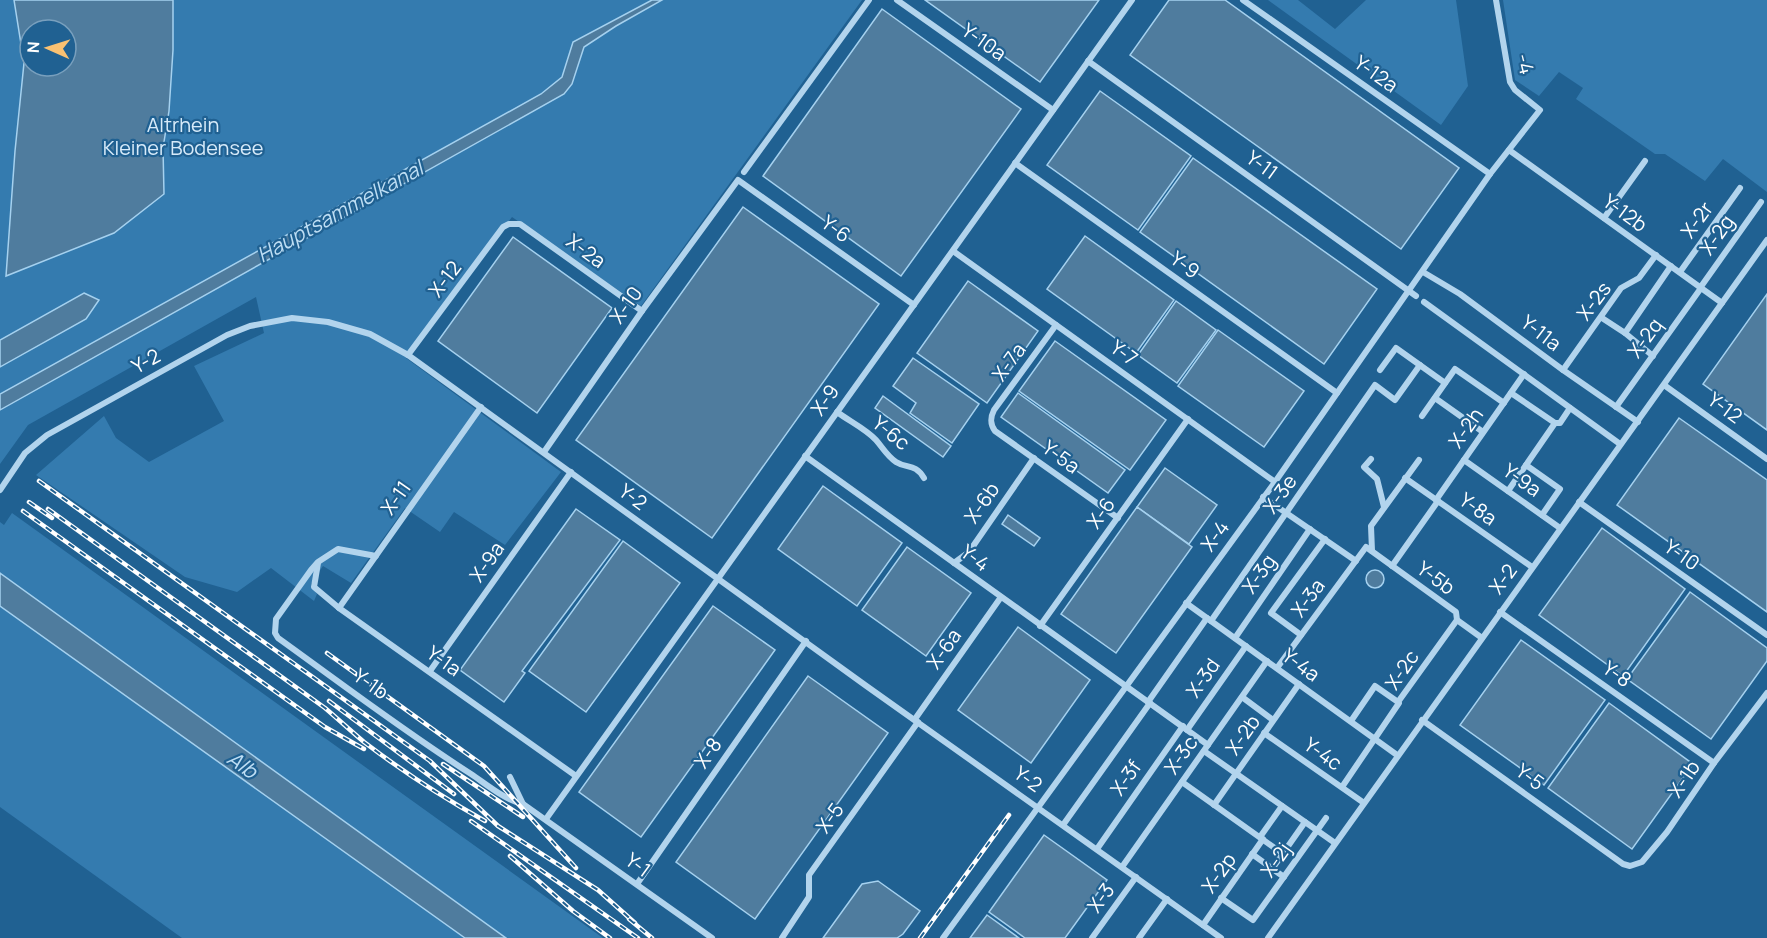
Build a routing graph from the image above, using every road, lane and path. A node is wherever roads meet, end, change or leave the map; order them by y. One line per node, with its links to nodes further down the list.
1 (869, 0): 11 (street)
2 (897, 0): 7 (street, Y-10a)
3 (1132, 0): 6 (street, X-9)
4 (1243, 0): 12 (street, Y-12a)
5 (1496, 0): 8 (street, -4)
6 (1088, 61): 7 (street, X-9); 25 (street, Y-11)
7 (1053, 110): 10 (street, X-9)
8 (1509, 150): 12 (street, X-4); 16 (street, Y-12b)
9 (1645, 161): 16 (street)
10 (1015, 163): 19 (street, X-9); 42 (street, Y-9)
11 (744, 172)
12 (1490, 174): 22 (street, X-4)
13 (738, 180): 29 (street, Y-6); 30 (street, X-10)
14 (1740, 188): 23 (street, X-2r)
15 (1761, 202): 24 (street, X-2g)
16 (1604, 218): 20 (street, Y-12b)
17 (509, 224): 30 (street, X-2a); 34 (street, X-12)
18 (1766, 244): 28 (street, X-2)
19 (953, 251): 29 (street, X-9); 32 (street, Y-7)
20 (1656, 255): 21 (street, Y-12b); 31 (street, X-2s)
21 (1671, 266): 23 (street, Y-12b); 33 (street)
22 (1423, 272): 25 (street, X-4); 38 (street, Y-11a)
23 (1680, 272): 24 (street, Y-12b)
24 (1701, 288): 28 (street, Y-12b); 35 (street, X-2q)
25 (1410, 292): 26 (street, Y-11); 42 (street, X-4)
26 (1416, 296)
27 (1424, 302): 39 (street)
28 (1722, 303): 41 (street, X-2)
29 (914, 305): 49 (street, X-9)
30 (642, 311): 57 (street, X-10)
31 (1602, 318): 33 (street); 38 (street, X-2s)
32 (1056, 325): 51 (street, X-7a); 52 (street, Y-7)
33 (1625, 333): 35 (street)
34 (408, 355): 46 (street, Y-2); 69 (street, Y-2)
35 (1653, 356): 47 (street, X-2q)
36 (1420, 365): 37 (street); 40 (street); 75 (street, X-3e)
37 (1380, 370)
38 (1563, 370): 47 (street, Y-11a)
39 (1524, 374): 43 (street, X-2h); 48 (street)
40 (1445, 383): 44 (street); 45 (street)
41 (1664, 385): 53 (street, X-2); 61 (street, Y-12)
42 (1337, 393): 68 (street, X-4)
43 (1511, 393): 45 (street, X-2h); 54 (street)
44 (1435, 398): 50 (street); 55 (street)
45 (1504, 403): 55 (street, X-2h)
46 (481, 407): 57 (street, Y-2); 82 (street, X-11)
47 (1616, 407): 53 (street, Y-11a)
48 (1570, 408): 54 (street); 56 (street)
49 (837, 412): 58 (street, X-9); 66 (street, Y-6c)
50 (1422, 416)
51 (991, 419): 59 (street, Y-5a)
52 (1188, 419): 68 (street, Y-7); 77 (street, X-6)
53 (1638, 422): 56 (street, X-2)
54 (1555, 423): 64 (street)
55 (1484, 432): 63 (street, X-2h)
56 (1620, 444): 73 (street, X-2)
57 (544, 453): 65 (street, Y-2)
58 (805, 456): 85 (street, Y-4); 88 (street, X-9)
59 (1034, 458): 77 (street, Y-5a); 85 (street, X-6b)
60 (1371, 459): 74 (street)
61 (1767, 459)
62 (1419, 460): 67 (street)
63 (1464, 460): 70 (street, Y-9a); 72 (street, X-2h)
64 (1526, 465): 70 (street); 76 (street)
65 (571, 472): 88 (street, Y-2); 104 (street, X-9a)
66 (924, 478)
67 (1405, 478): 72 (street, Y-8a); 74 (street)
68 (1275, 482): 71 (street, X-4)
69 (0, 490)
70 (1508, 491): 76 (street, Y-9a)
71 (1263, 497): 75 (street); 90 (street, X-4)
72 (1437, 501): 86 (street, X-2h); 87 (street, Y-8a)
73 (1579, 502): 78 (street, X-2); 97 (street, Y-10)
74 (1384, 507): 81 (street)
75 (1286, 513): 79 (street); 93 (street, X-3e)
76 (1542, 515): 78 (street, Y-9a)
77 (1118, 518): 95 (street, X-6)
78 (1560, 528): 87 (street, X-2)
79 (1310, 529): 80 (street); 98 (street, X-3g)
80 (1324, 539): 83 (street); 96 (street)
81 (1369, 549): 83 (street, X-3a); 86 (street, Y-5b)
82 (376, 556): 84 (street); 91 (street, X-11)
83 (1356, 561): 96 (street, X-3a)
84 (318, 562): 91 (street, Y-1a); 128 (street, Y-1b)
85 (954, 563): 89 (street, Y-4)
86 (1392, 566): 94 (street, Y-5b)
87 (1532, 567): 92 (street, X-2)
88 (718, 578): 100 (street, Y-2); 123 (street, X-9)
89 (1001, 597): 95 (street, Y-4); 111 (street, X-6a)
90 (1186, 603): 93 (street, Y-4a); 106 (street, X-4)
91 (339, 608): 104 (street, Y-1a)
92 (1500, 612): 99 (street, X-2); 121 (street, Y-8)
93 (1209, 619): 98 (street, Y-4a); 110 (street, X-3e)
94 (1457, 620): 99 (street, Y-5b); 109 (street, X-2c)
95 (1040, 626): 106 (street, Y-4)
96 (1301, 635): 103 (street, X-3a)
97 (1767, 635)
98 (1235, 638): 101 (street, Y-4a)
99 (1482, 638): 113 (street, X-2)
100 (806, 641): 111 (street, Y-2); 147 (street, X-8)
101 (1246, 646): 102 (street, Y-4a); 115 (street, X-3d)
102 (1267, 661): 103 (street, Y-4a); 108 (street, X-3c)
103 (1277, 668): 105 (street, Y-4a)
104 (430, 671): 123 (street, Y-1a)
105 (1299, 684): 112 (street, X-2b); 114 (street, Y-4a)
106 (1126, 687): 110 (street); 131 (street, X-4)
107 (1767, 693): 121 (street, X-1b)
108 (1242, 697): 112 (street); 118 (street, X-3c)
109 (1398, 702): 114 (street); 117 (street, X-2c)
110 (1149, 703): 115 (street); 135 (street, X-3e)
111 (916, 720): 131 (street, Y-2); 152 (street, X-5)
112 (1274, 720): 116 (street, X-2b)
113 (1422, 720): 120 (street, X-2); 142 (street, Y-5)
114 (1351, 721): 117 (street, Y-4a)
115 (1185, 728): 118 (street); 139 (street, X-3f)
116 (1264, 733): 122 (street, X-2b); 126 (street, Y-4c)
117 (1375, 739): 120 (street, Y-4a); 126 (street)
118 (1208, 745): 119 (street, X-3c)
119 (1204, 751): 122 (street); 125 (street, X-3c)
120 (1397, 755): 127 (street, X-2)
121 (1714, 763): 142 (street, X-1b)
122 (1236, 773): 129 (street, X-2b); 130 (street)
123 (576, 776): 133 (street, X-9)
124 (510, 777): 128 (street)
125 (1182, 782): 129 (street); 143 (street, X-3c)
126 (1342, 787): 127 (street, Y-4c)
127 (1364, 802): 138 (street, X-2)
128 (523, 804): 133 (street, Y-1b)
129 (1214, 805): 137 (street)
130 (1282, 806): 134 (street); 137 (street, X-2p)
131 (1038, 807): 135 (street, Y-2); 153 (street, X-4)
132 (1326, 818): 136 (street, X-2j)
133 (546, 819): 147 (street, Y-1)
134 (1305, 822): 136 (street); 141 (street)
135 (1063, 825): 139 (street, Y-2)
136 (1317, 830): 138 (street); 146 (street, X-2j)
137 (1262, 838): 140 (street, X-2p); 141 (street)
138 (1335, 843): 157 (street, X-2)
139 (1097, 849): 143 (street, Y-2)
140 (1252, 854): 144 (street); 148 (street, X-2p)
141 (1284, 854): 144 (street)
142 (1619, 861)
143 (1122, 867): 145 (street, Y-2)
144 (1272, 869): 146 (street)
145 (1136, 877): 149 (street, Y-2); 154 (street, X-3)
146 (1284, 877): 148 (street, X-2j)
147 (637, 884): 151 (street, Y-1)
148 (1221, 898): 150 (street, X-2p)
149 (1167, 899): 150 (street, Y-2); 155 (street)
150 (1203, 925): 156 (street, Y-2)
151 (712, 938)
152 (782, 938)
153 (943, 938)
154 (1092, 938)
155 (1139, 938)
156 (1221, 938)
157 (1268, 938)

